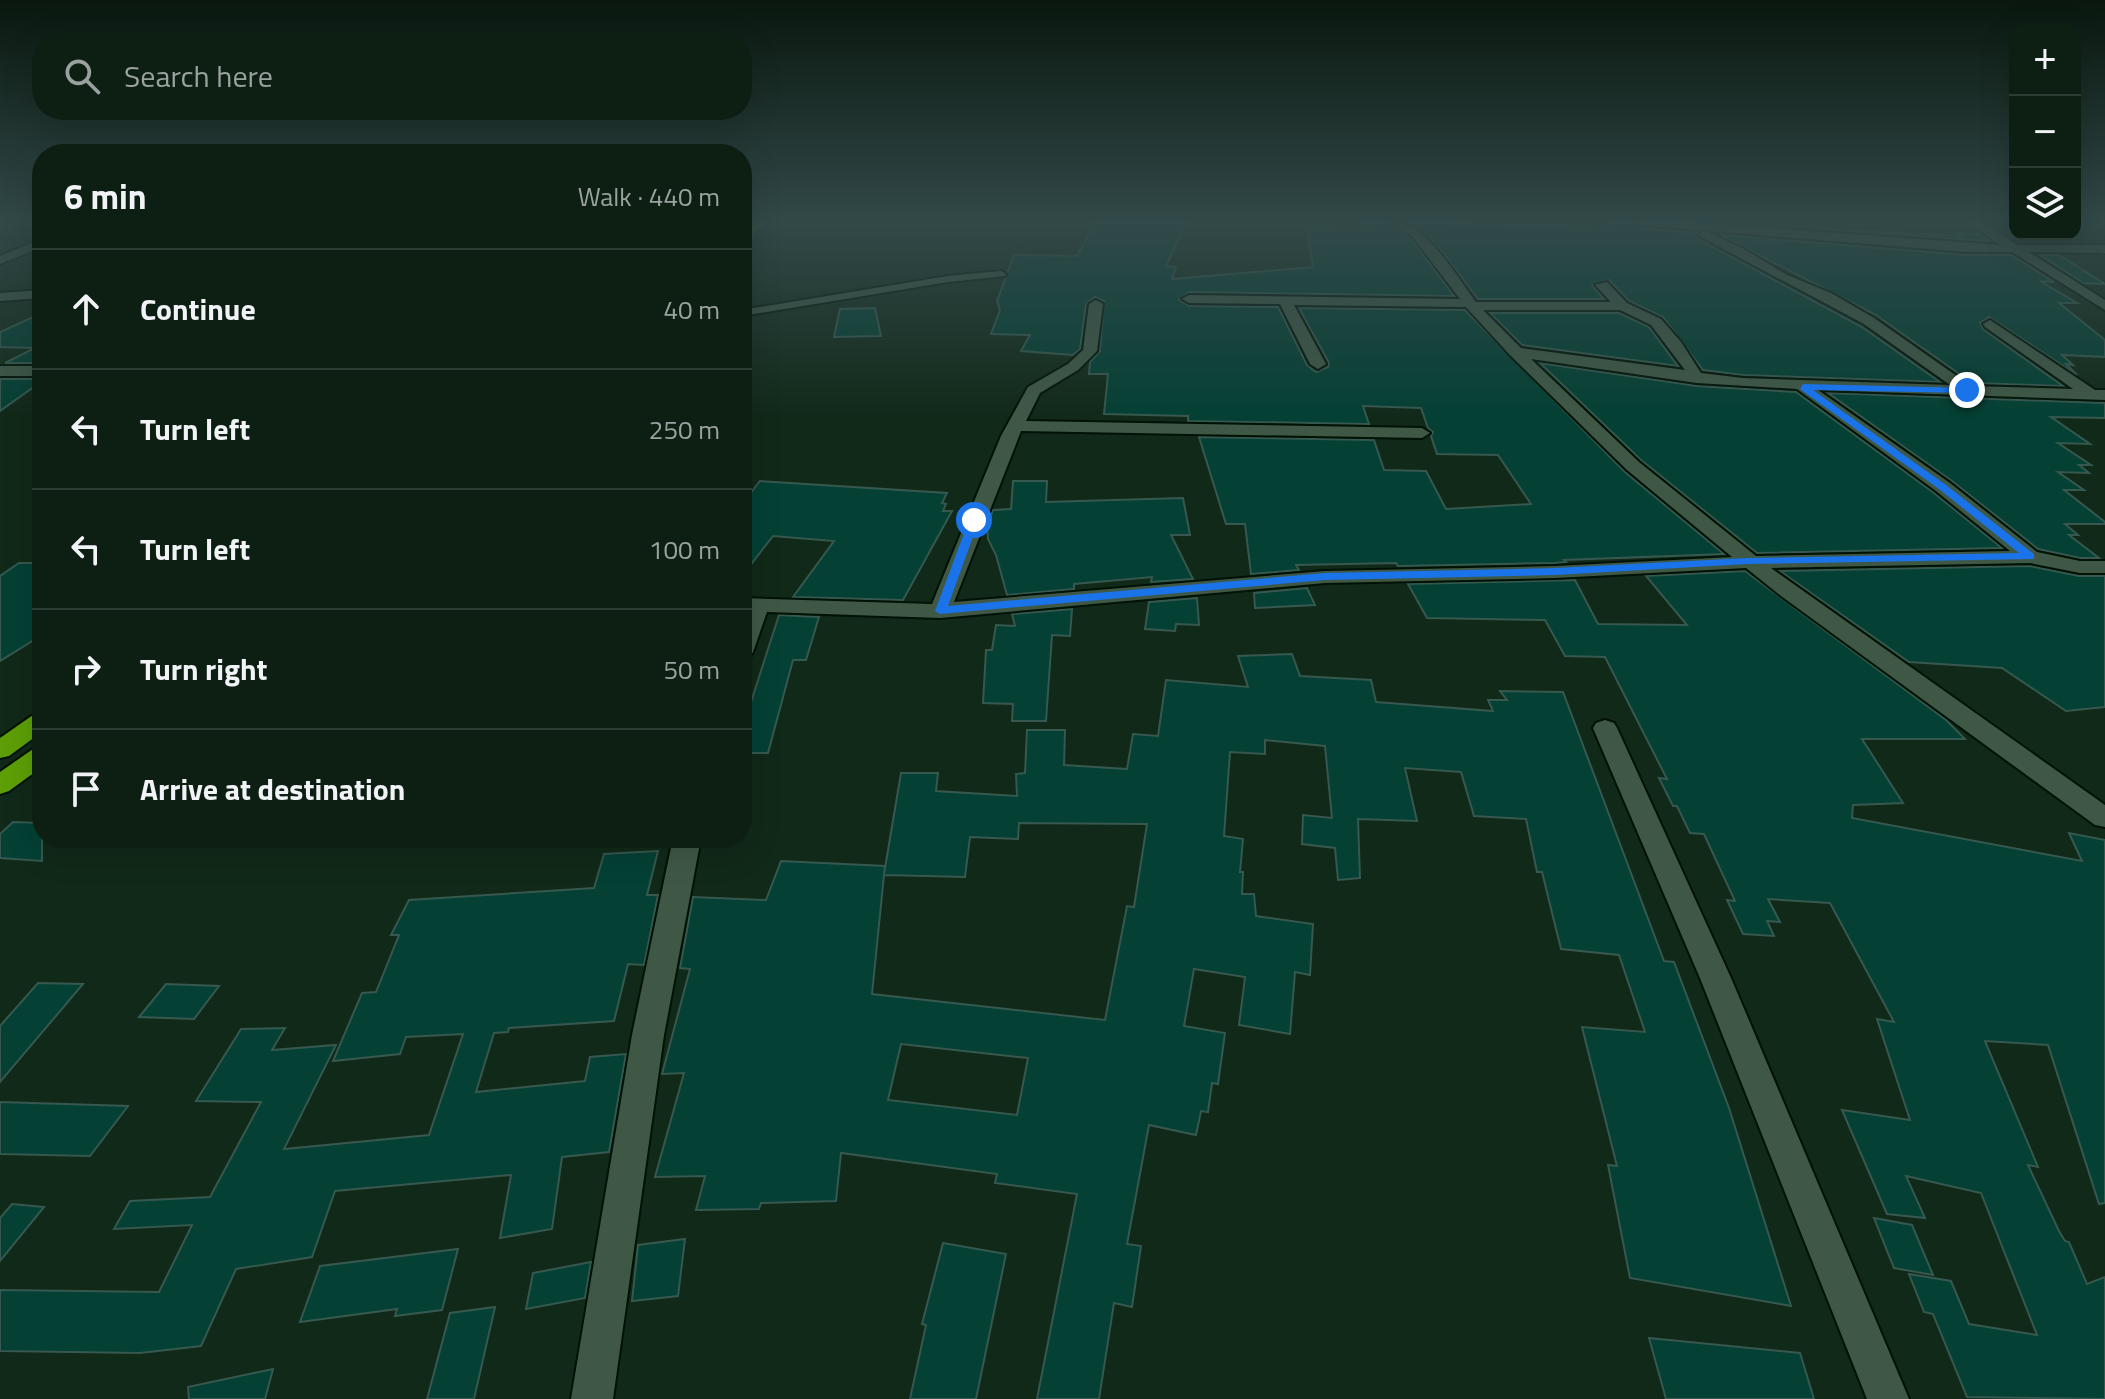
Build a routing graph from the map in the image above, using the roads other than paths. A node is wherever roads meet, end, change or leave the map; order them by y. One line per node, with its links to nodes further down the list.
1 (898, 287): 14 (lane)
2 (1457, 287): 11 (street)
3 (1604, 287): 12 (street)
4 (1805, 287): 22 (street)
5 (2076, 287): 13 (street)
6 (32, 295): 7 (street)
7 (0, 297)
8 (1189, 299): 9 (street)
9 (1284, 299): 11 (street); 17 (street)
10 (1096, 304): 24 (street)
11 (1470, 304): 12 (street); 16 (street)
12 (1622, 306): 20 (street)
13 (2105, 306)
14 (752, 311)
15 (1990, 324): 23 (street)
16 (1515, 352): 20 (street); 27 (street)
17 (1318, 364)
18 (0, 371): 19 (street)
19 (32, 371)
20 (1697, 378): 21 (street)
21 (1803, 387): 22 (street); 26 (street)
22 (1967, 390): 23 (street)
23 (2098, 395)
24 (1017, 426): 25 (street); 30 (street)
25 (1422, 433)
26 (2030, 557): 27 (street); 28 (street)
27 (1747, 561): 30 (street); 36 (street)
28 (2105, 567)
29 (752, 604): 30 (street)
30 (940, 611)
31 (32, 727): 33 (highway)
32 (1605, 728): 39 (street)
33 (0, 750)
34 (32, 762): 35 (highway)
35 (0, 785)
36 (2104, 816)
37 (685, 848): 38 (street)
38 (592, 1399)
39 (1888, 1399)

